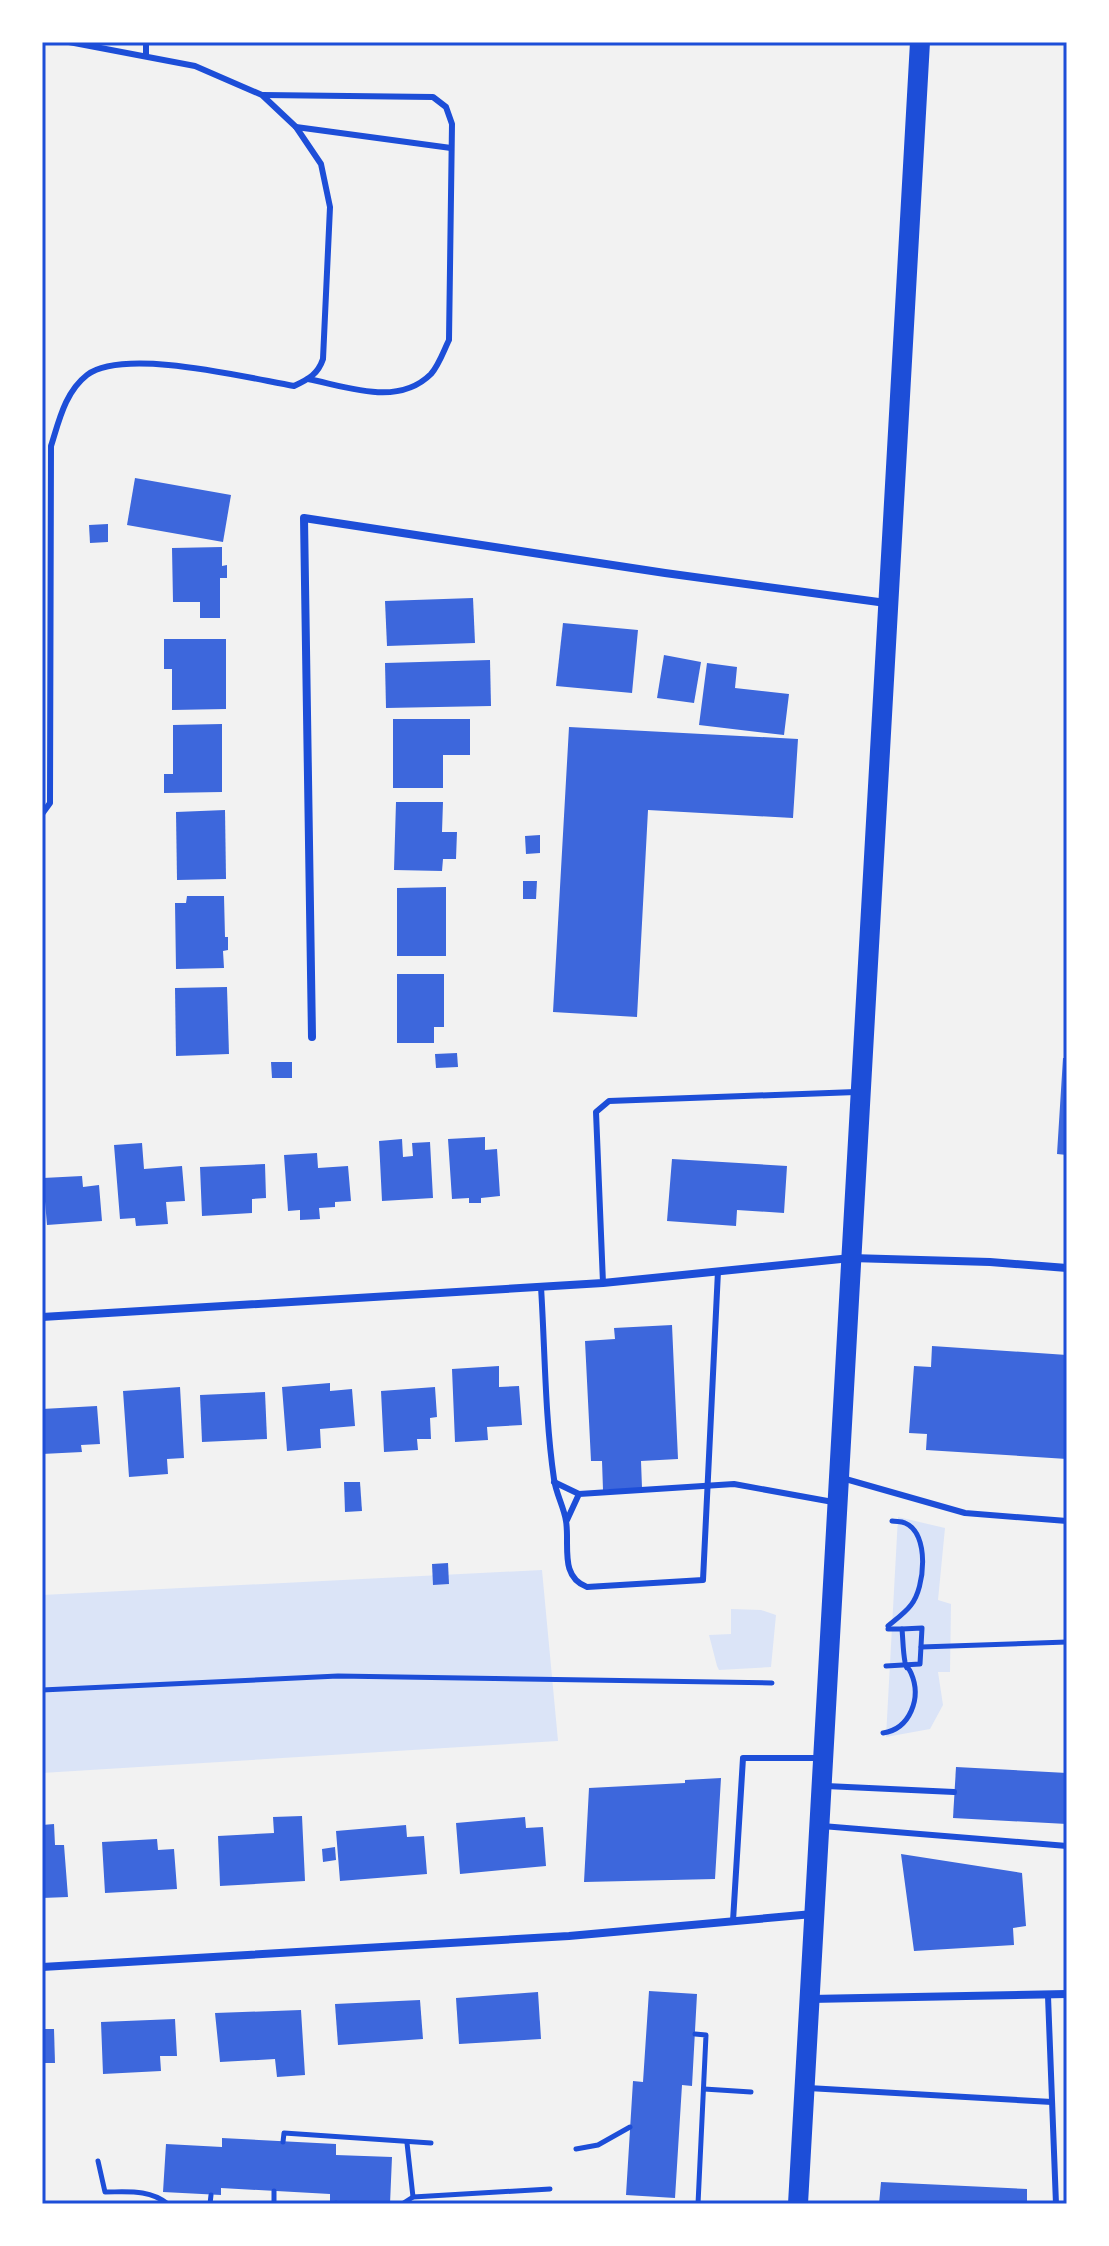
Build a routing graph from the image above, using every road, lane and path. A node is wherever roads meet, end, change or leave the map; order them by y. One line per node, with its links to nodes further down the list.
1 (69, 42): 4 (lane)
2 (146, 42): 4 (lane)
3 (920, 42): 11 (main road)
4 (146, 56): 5 (lane)
5 (262, 95): 6 (lane); 7 (lane)
6 (296, 127): 7 (lane); 8 (lane)
7 (451, 148): 8 (lane)
8 (308, 379): 10 (lane)
9 (42, 457): 10 (lane)
10 (52, 458): 12 (lane)
11 (888, 603): 13 (street); 14 (main road)
12 (42, 814)
13 (312, 1037)
14 (860, 1092): 15 (main road); 18 (lane)
15 (851, 1258): 16 (street); 17 (street); 21 (main road)
16 (1067, 1268)
17 (718, 1271): 18 (street); 23 (lane)
18 (603, 1283): 19 (street)
19 (541, 1287): 20 (street); 22 (lane)
20 (42, 1317)
21 (839, 1477): 25 (main road); 28 (lane)
22 (554, 1482): 24 (lane); 26 (lane)
23 (707, 1486): 24 (lane); 25 (lane); 26 (lane)
24 (579, 1494): 26 (lane)
25 (837, 1503): 37 (main road)
26 (566, 1521)
27 (892, 1521): 29 (path)
28 (1067, 1521)
29 (902, 1629): 31 (path); 32 (path)
30 (1067, 1642): 31 (path)
31 (921, 1647): 32 (path)
32 (906, 1665): 33 (path); 36 (path)
33 (886, 1666)
34 (772, 1683): 35 (path)
35 (42, 1690)
36 (883, 1733)
37 (823, 1758): 38 (main road); 43 (lane)
38 (821, 1786): 39 (lane); 40 (main road)
39 (954, 1792)
40 (819, 1825): 41 (lane); 42 (main road)
41 (1067, 1846)
42 (814, 1914): 43 (street); 47 (main road)
43 (733, 1921): 44 (street)
44 (42, 1967)
45 (1067, 1994): 46 (street)
46 (1048, 1996): 47 (street); 52 (lane)
47 (809, 1999): 49 (main road)
48 (695, 2034): 50 (path)
49 (804, 2088): 52 (lane); 70 (main road)
50 (704, 2089): 51 (path); 69 (path)
51 (751, 2092)
52 (1052, 2102): 71 (lane)
53 (630, 2127): 57 (path)
54 (283, 2142): 55 (path)
55 (407, 2143): 56 (path); 63 (path)
56 (431, 2143)
57 (576, 2149)
58 (98, 2161): 64 (path)
59 (550, 2189): 61 (path)
60 (274, 2191): 66 (path)
61 (451, 2194): 63 (path); 68 (path)
62 (211, 2195): 65 (path)
63 (413, 2197): 67 (path)
64 (168, 2204)
65 (210, 2204)
66 (274, 2204)
67 (402, 2204)
68 (452, 2204)
69 (698, 2204)
70 (798, 2204)
71 (1056, 2204)

